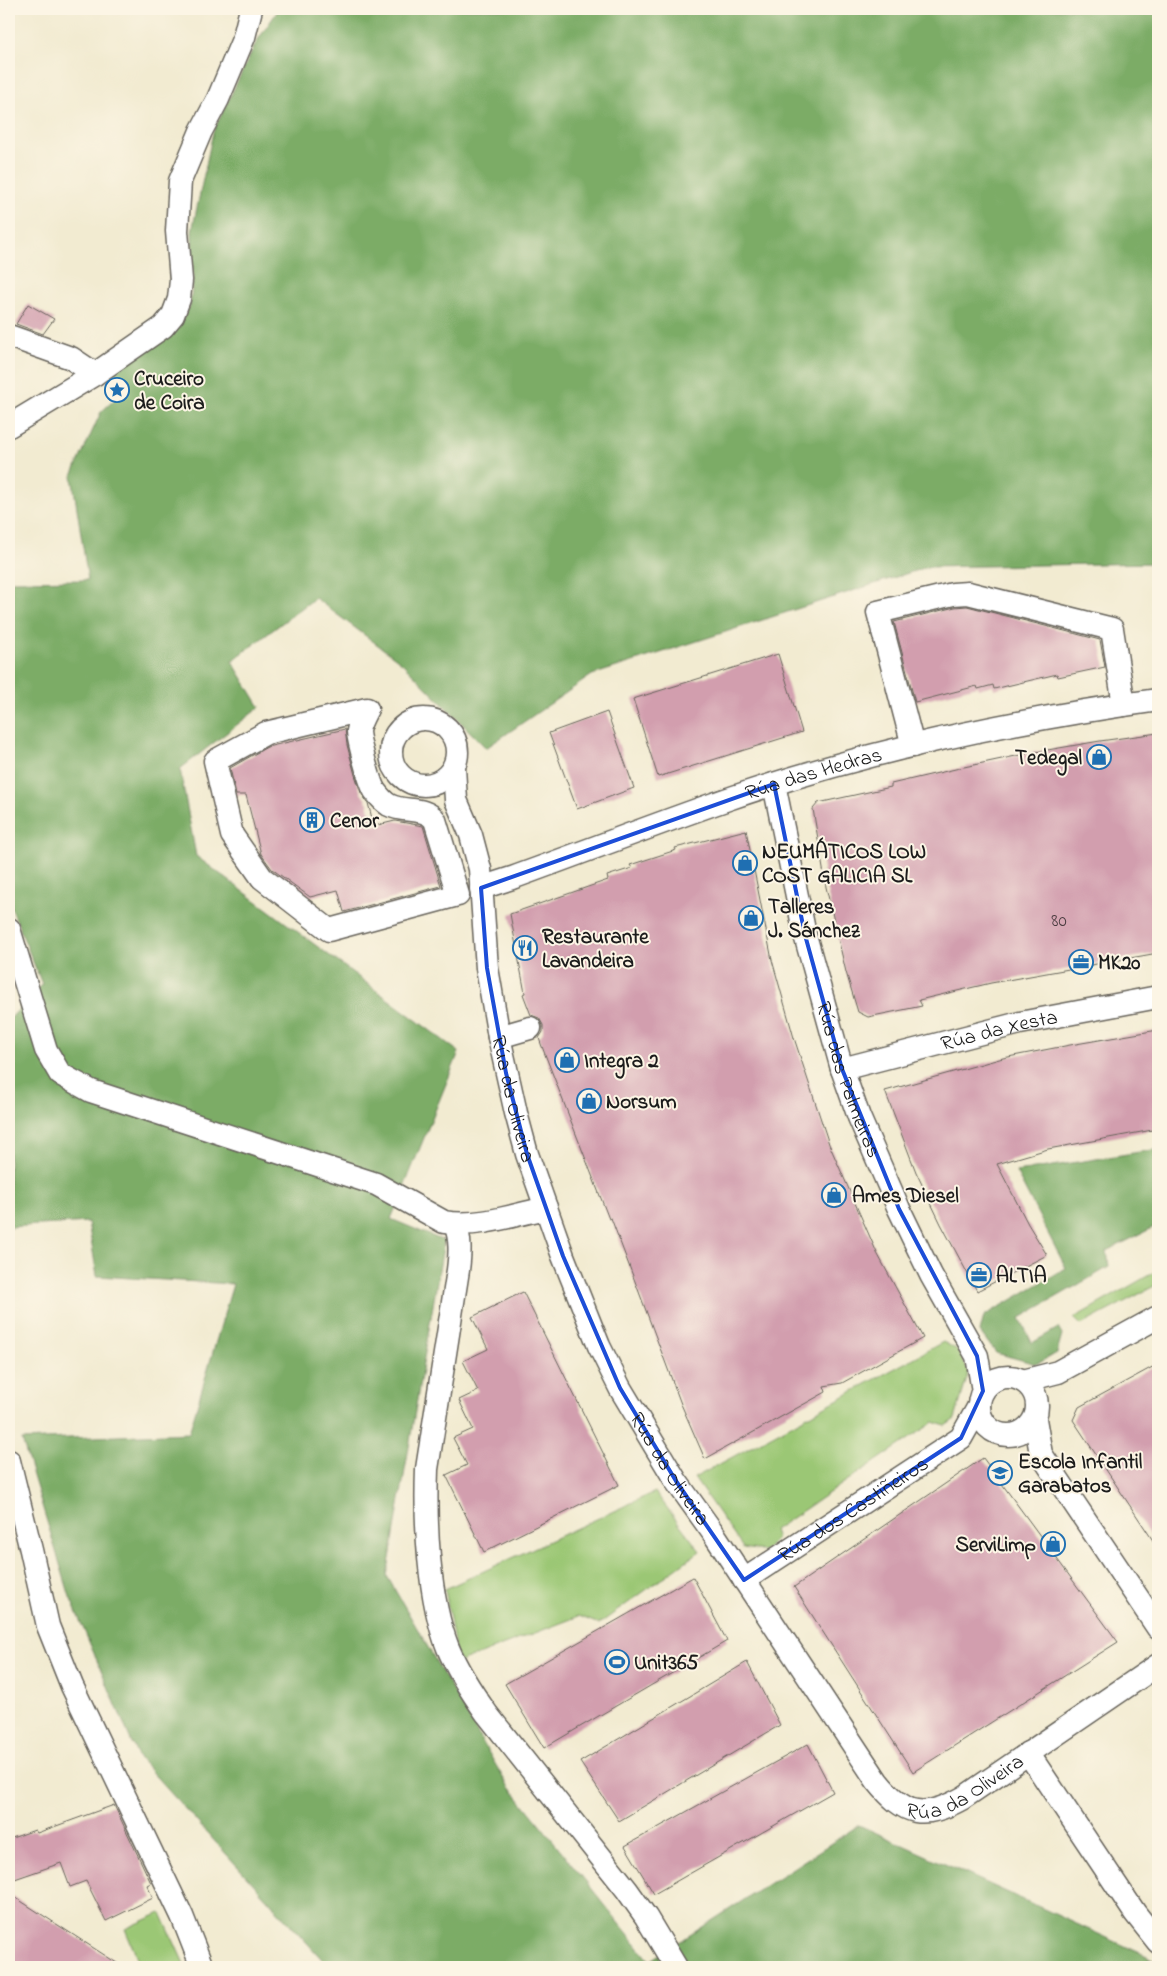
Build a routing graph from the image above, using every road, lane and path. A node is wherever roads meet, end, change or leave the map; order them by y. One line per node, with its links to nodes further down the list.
1 (251, 9): 3 (street)
2 (9, 336): 3 (street)
3 (95, 374): 4 (street)
4 (9, 426)
5 (1158, 700): 6 (street, Rúa das Hedras)
6 (1124, 705): 7 (street, Rúa das Hedras); 7 (street)
7 (913, 746): 10 (street, Rúa das Hedras)
8 (454, 768): 9 (street); 9 (street, Rúa da Oliveira); 11 (street, Rúa da Oliveira)
9 (432, 784): 11 (street, Rúa da Oliveira)
10 (774, 784): 14 (street, Rúa das Hedras); 19 (street, Rúa das Palmeiras)
11 (456, 800): 12 (street, Rúa da Oliveira)
12 (471, 835): 13 (street); 14 (street, Rúa da Oliveira)
13 (442, 843): 13 (street)
14 (481, 888): 18 (street, Rúa da Oliveira)
15 (9, 929): 21 (street)
16 (1158, 997): 19 (street, Rúa da Xesta)
17 (530, 1028): 18 (street)
18 (499, 1037): 20 (street, Rúa da Oliveira)
19 (842, 1069): 23 (street, Rúa das Palmeiras)
20 (546, 1208): 21 (street); 32 (street, Rúa da Oliveira)
21 (455, 1224): 38 (street)
22 (1158, 1317): 24 (street)
23 (977, 1356): 25 (street, Rúa das Palmeiras); 26 (street, Rúa das Palmeiras)
24 (1058, 1372): 25 (street); 27 (street)
25 (1017, 1379): 26 (street); 27 (street)
26 (981, 1399): 28 (street); 29 (street, Rúa dos Castiñeiros)
27 (1036, 1412): 28 (street); 30 (street)
28 (1005, 1434): 29 (street, Rúa dos Castiñeiros); 30 (street)
29 (961, 1438): 32 (street, Rúa dos Castiñeiros)
30 (1041, 1454): 33 (street)
31 (9, 1461): 37 (street)
32 (744, 1580): 35 (street, Rúa da Oliveira)
33 (1158, 1628)
34 (1158, 1665): 35 (street, Rúa da Oliveira)
35 (1028, 1753): 36 (street)
36 (1158, 1942)
37 (202, 1967)
38 (676, 1967)

